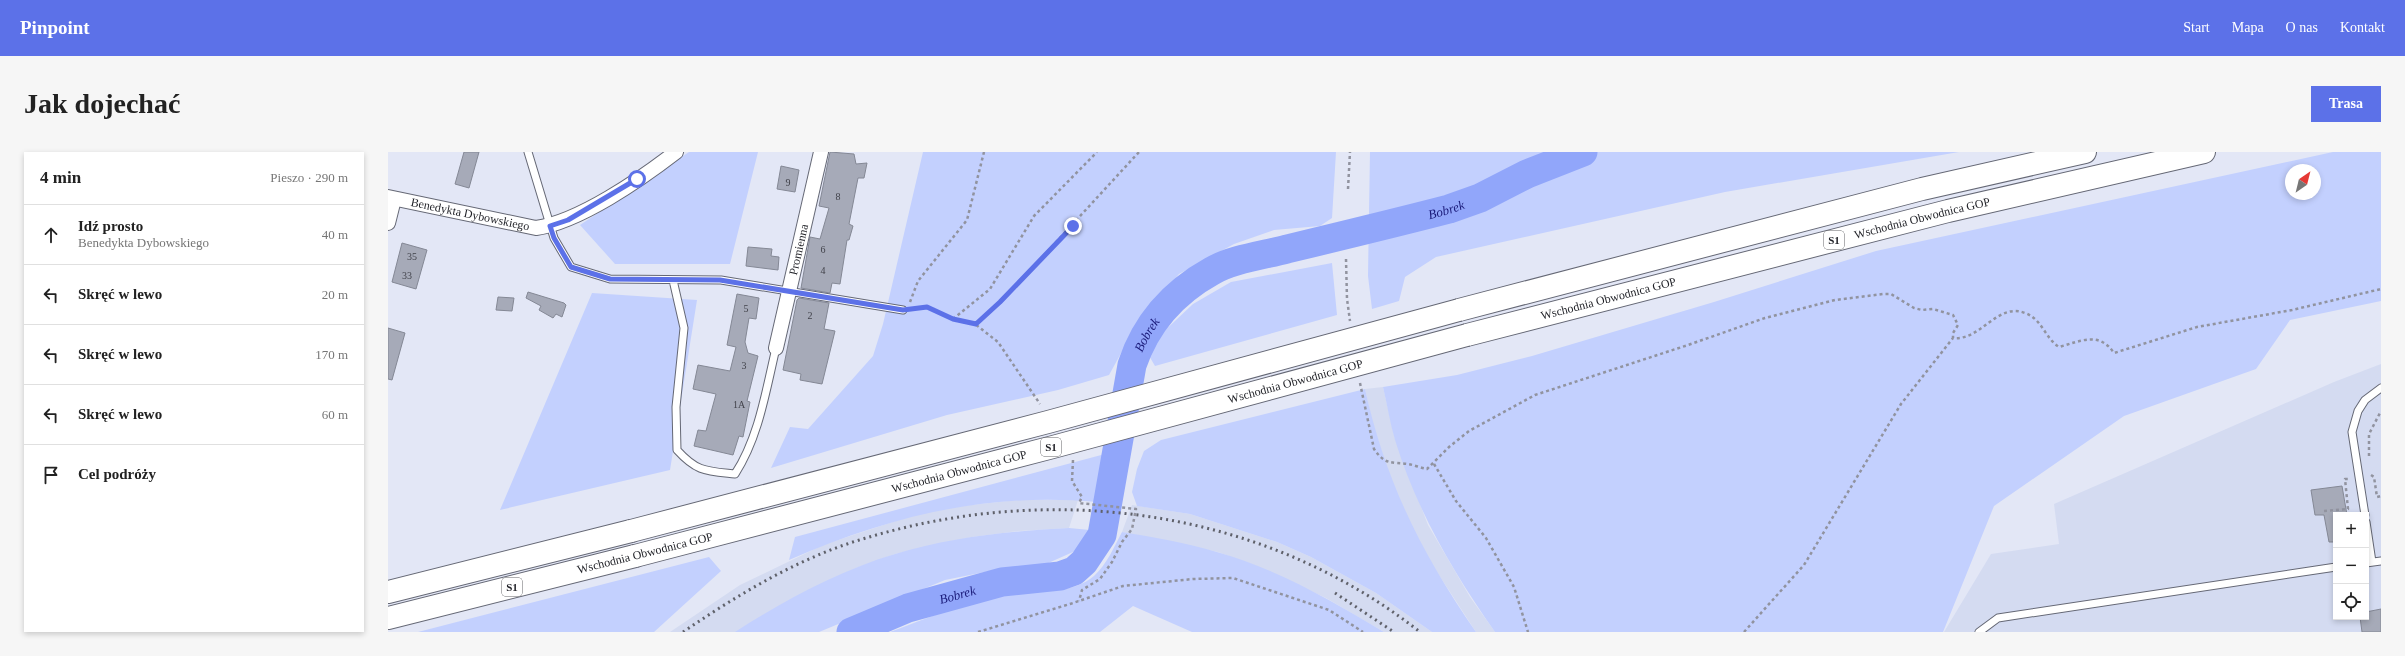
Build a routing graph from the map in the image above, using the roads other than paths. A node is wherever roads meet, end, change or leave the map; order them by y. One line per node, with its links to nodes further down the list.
1 (528, 152): 8 (lane)
2 (676, 152): 8 (street, Benedykta Dybowskiego)
3 (821, 152): 10 (street, Promienna)
4 (2085, 152): 18 (highway, Wschodnia Obwodnica GOP / S1, bridge)
5 (2204, 152): 19 (highway, Wschodnia Obwodnica GOP / S1, bridge)
6 (391, 198): 7 (street); 8 (street, Benedykta Dybowskiego)
7 (388, 223)
8 (550, 226): 9 (lane)
9 (673, 280): 10 (lane); 12 (lane)
10 (790, 291): 11 (lane); 12 (street, Promienna)
11 (903, 310)
12 (776, 348)
13 (2381, 388): 14 (lane)
14 (2365, 512)
15 (2381, 561): 16 (lane)
16 (2369, 562)
17 (2333, 567): 20 (lane)
18 (388, 592)
19 (388, 618)
20 (1979, 632)

